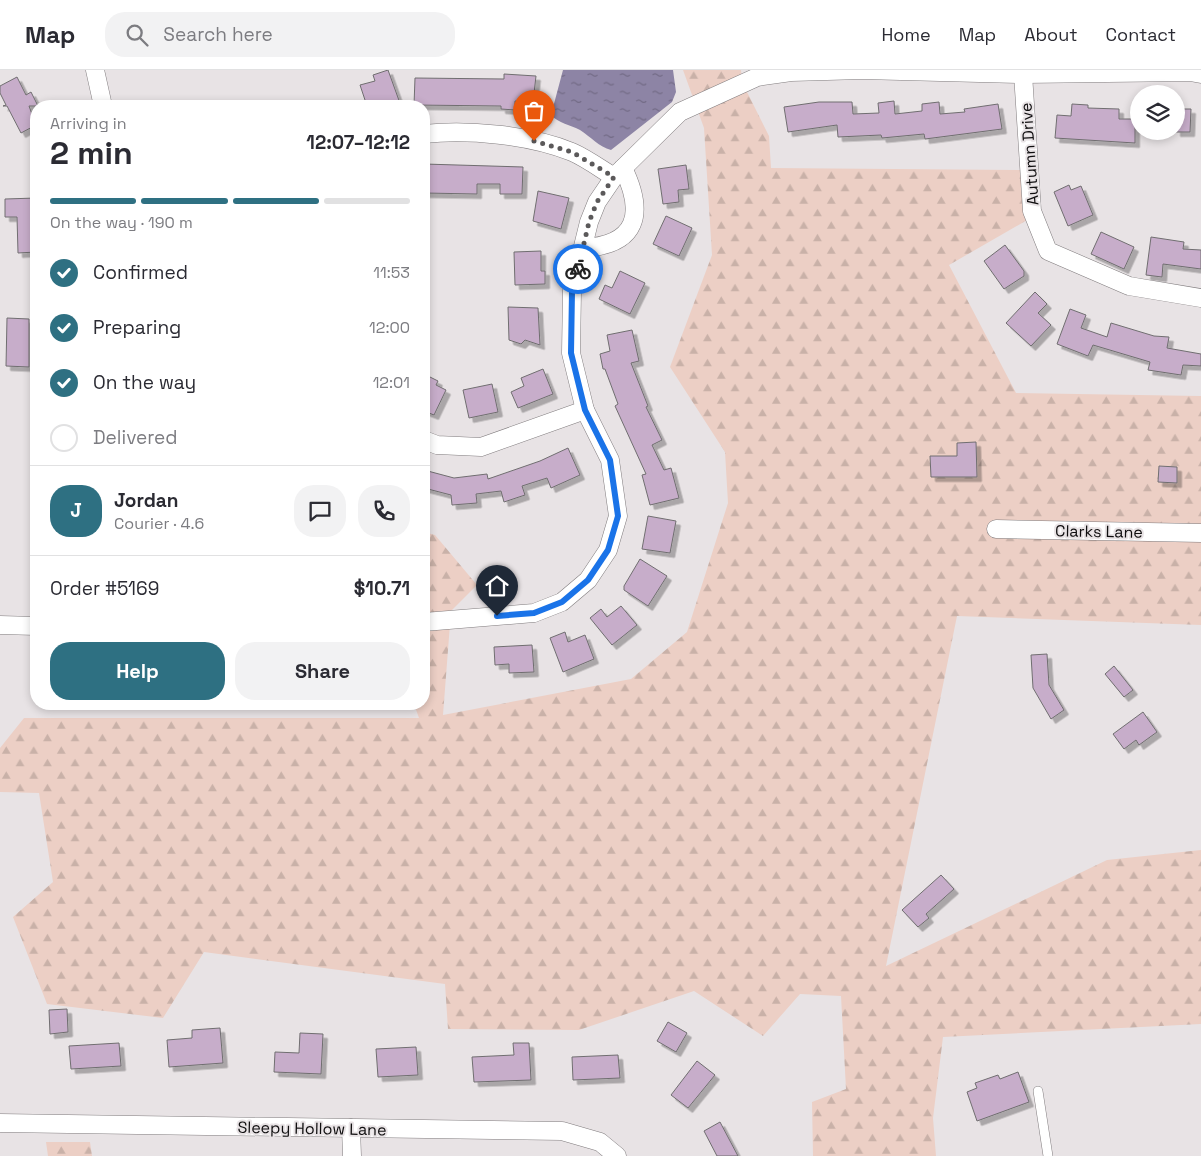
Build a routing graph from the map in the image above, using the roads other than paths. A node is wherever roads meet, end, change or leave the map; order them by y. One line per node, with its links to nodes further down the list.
1 (95, 70): 4 (street)
2 (1023, 74): 3 (street); 6 (street); 8 (street, Autumn Drive)
3 (1201, 74)
4 (102, 100)
5 (430, 133): 6 (street)
6 (619, 173): 7 (street); 7 (street)
7 (583, 248): 9 (street)
8 (1201, 298)
9 (585, 410): 10 (street); 13 (street)
10 (430, 442)
11 (996, 529): 12 (street, Clarks Lane)
12 (1201, 533)
13 (430, 622)
14 (0, 624): 15 (street)
15 (30, 626)
16 (1038, 1091): 21 (lane)
17 (0, 1123): 18 (street, Sleepy Hollow Lane)
18 (351, 1128): 19 (street); 20 (street, Sleepy Hollow Lane)
19 (352, 1156)
20 (616, 1156)
21 (1048, 1156)

